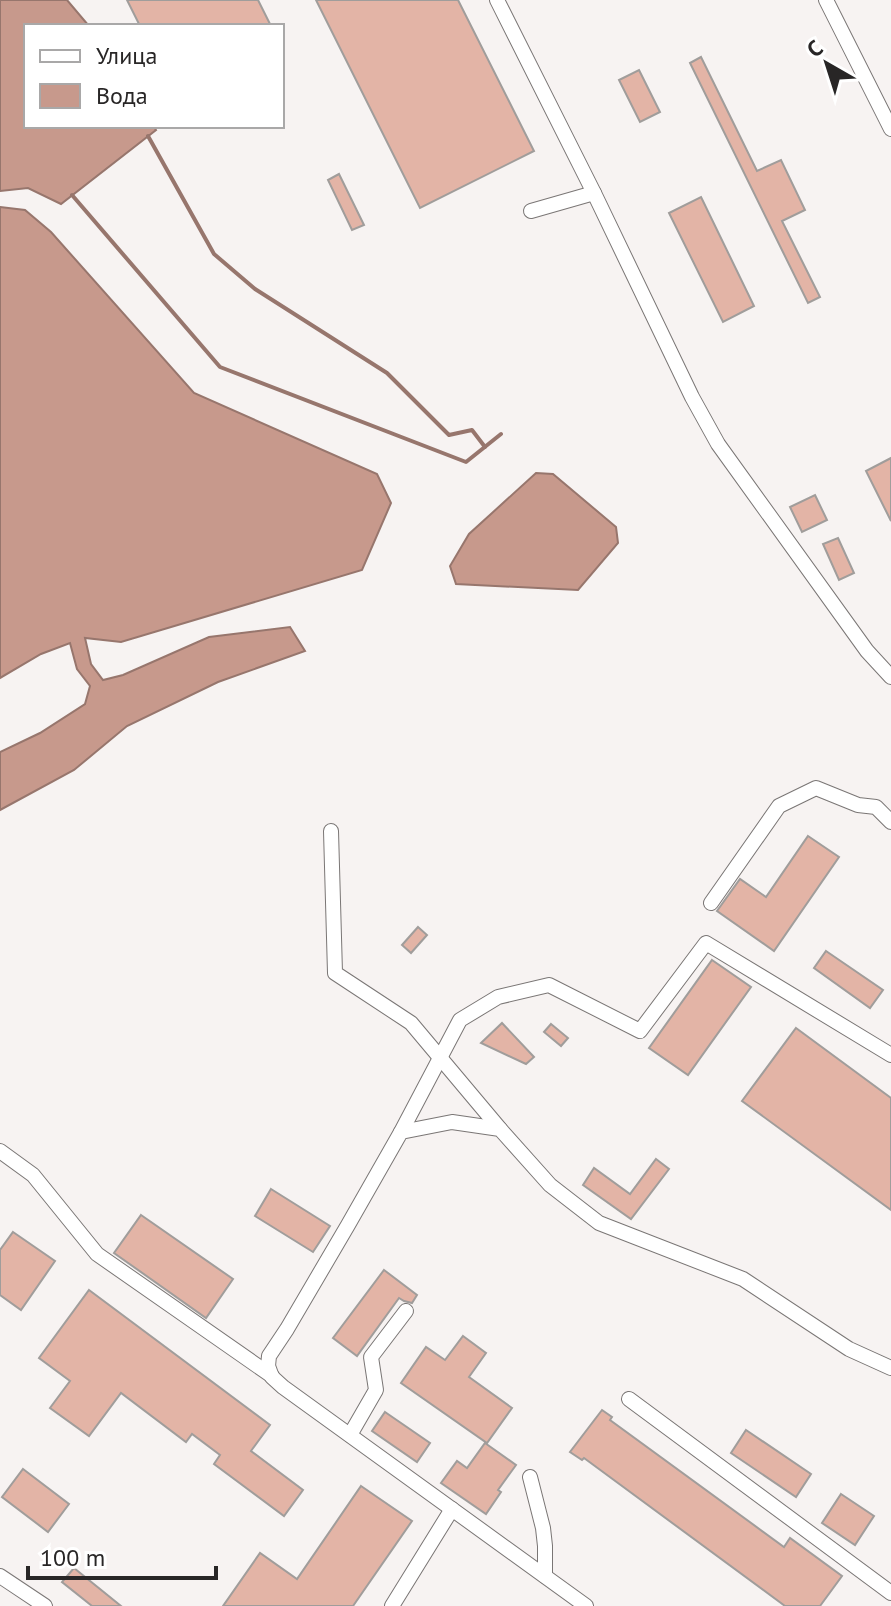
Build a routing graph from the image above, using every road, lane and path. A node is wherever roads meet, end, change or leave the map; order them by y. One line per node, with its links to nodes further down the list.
1 (497, 0): 4 (lane)
2 (826, 0): 3 (lane)
3 (891, 129)
4 (594, 193): 5 (lane); 6 (lane)
5 (531, 211)
6 (891, 677)
7 (891, 822): 9 (lane)
8 (331, 831): 11 (lane)
9 (711, 903)
10 (891, 1055): 11 (lane)
11 (440, 1056): 12 (lane); 13 (lane)
12 (500, 1129): 13 (lane); 16 (lane)
13 (401, 1132): 17 (lane)
14 (0, 1151): 17 (lane)
15 (406, 1311): 19 (lane)
16 (891, 1368)
17 (272, 1377): 19 (lane)
18 (629, 1399): 24 (lane)
19 (350, 1435): 21 (lane)
20 (530, 1477): 23 (lane)
21 (452, 1509): 23 (lane); 26 (lane)
22 (0, 1576): 25 (lane)
23 (545, 1576): 27 (lane)
24 (891, 1593)
25 (45, 1606)
26 (392, 1606)
27 (586, 1606)

